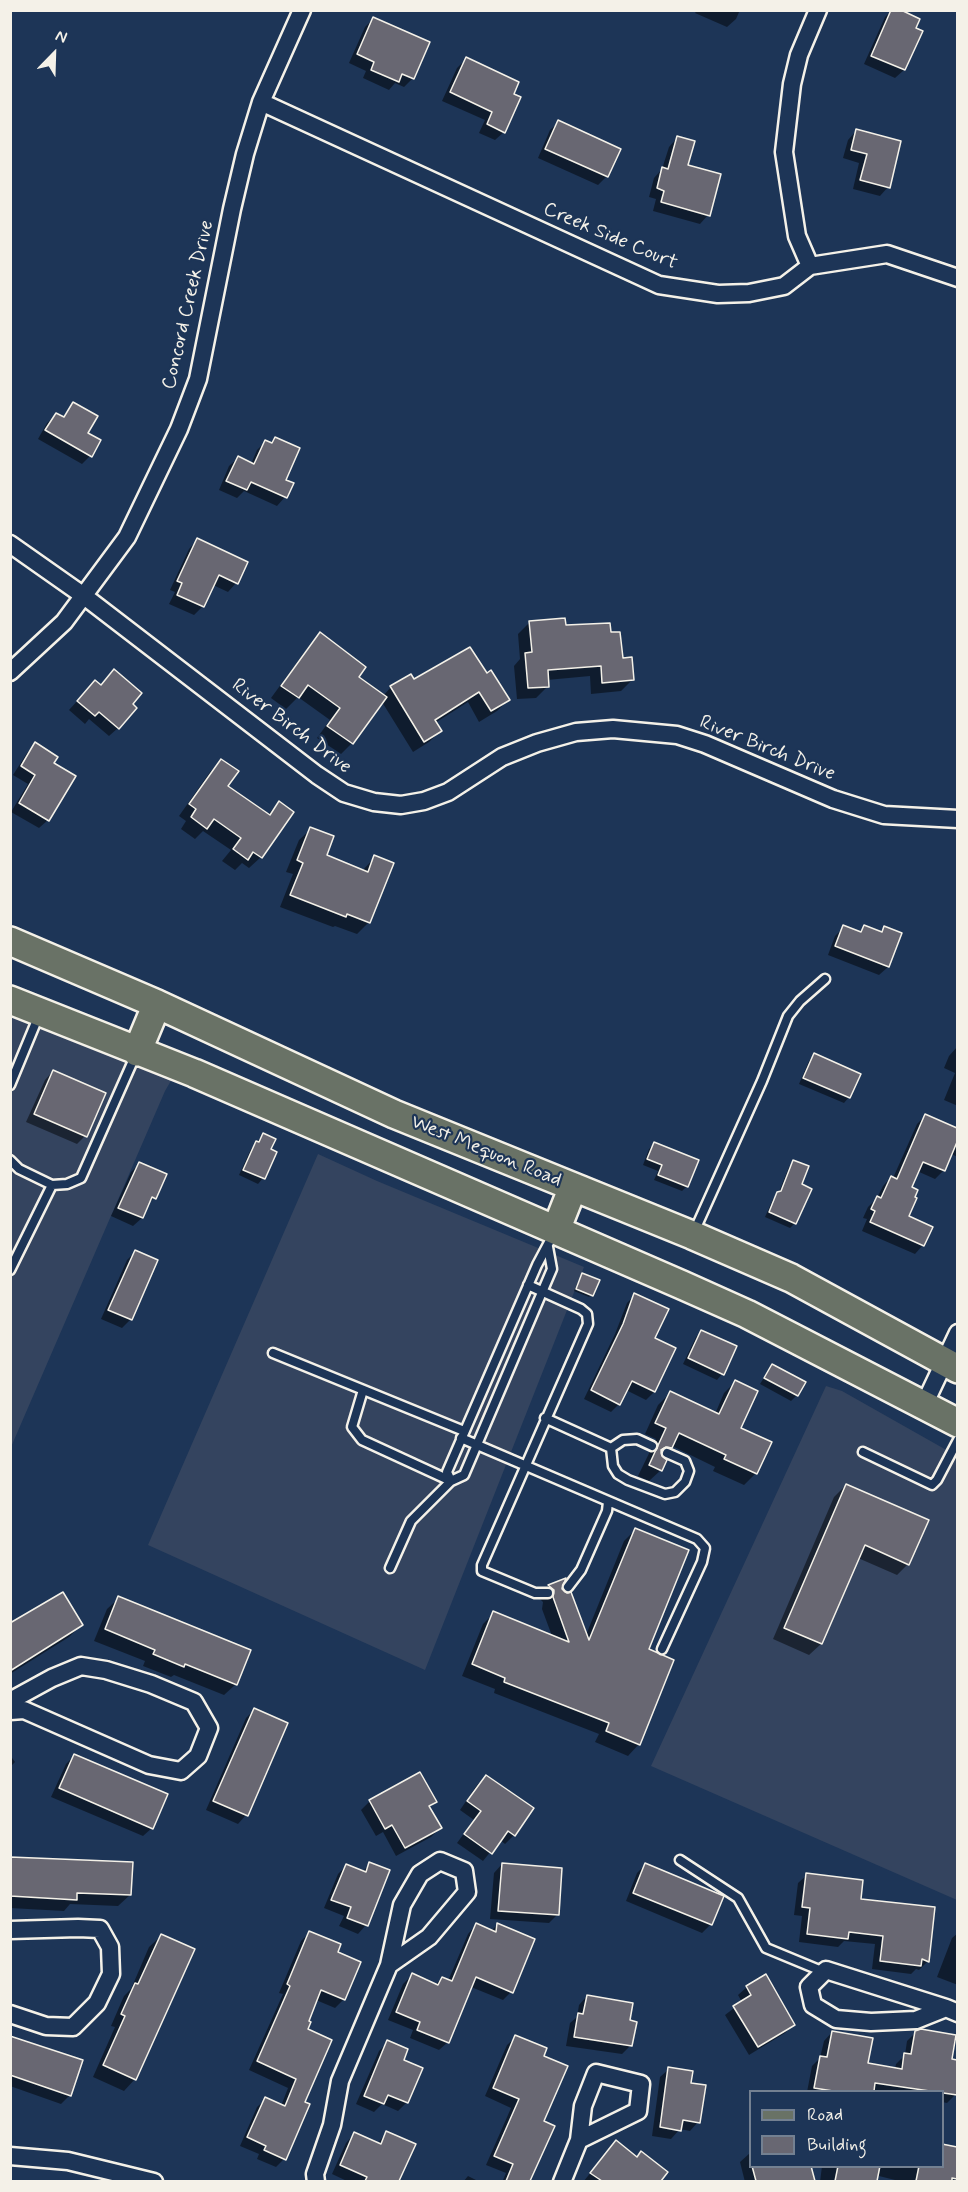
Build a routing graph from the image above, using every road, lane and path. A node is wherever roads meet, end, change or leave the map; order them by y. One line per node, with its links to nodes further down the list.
1 (302, 10): 3 (street, Concord Creek Drive)
2 (818, 10): 4 (street)
3 (261, 102): 4 (street, Creek Side Court); 7 (street, Concord Creek Drive)
4 (810, 266): 5 (street, Creek Side Court)
5 (957, 278)
6 (10, 544): 7 (street, River Birch Drive)
7 (84, 596): 8 (street, Concord Creek Drive); 9 (street, River Birch Drive)
8 (10, 672)
9 (957, 819)
10 (10, 941): 13 (main road, West Mequon Road)
11 (825, 979): 20 (lane)
12 (10, 1000): 14 (main road)
13 (157, 1004): 15 (main road); 19 (main road, West Mequon Road)
14 (40, 1012): 15 (main road); 16 (lane)
15 (137, 1052): 18 (lane); 21 (main road)
16 (10, 1084)
17 (10, 1160): 18 (lane)
18 (52, 1185): 22 (lane)
19 (573, 1187): 20 (main road, West Mequon Road); 21 (main road)
20 (692, 1236): 27 (main road, West Mequon Road)
21 (552, 1239): 23 (lane); 24 (lane); 29 (main road)
22 (10, 1270)
23 (528, 1285): 24 (lane); 32 (lane)
24 (542, 1291): 30 (lane); 34 (lane)
25 (957, 1333): 27 (street)
26 (273, 1353): 28 (lane)
27 (951, 1365): 29 (street)
28 (363, 1390): 32 (lane); 40 (lane)
29 (924, 1405): 31 (main road)
30 (545, 1418): 36 (lane); 39 (lane)
31 (957, 1423)
32 (462, 1435): 34 (lane); 40 (lane)
33 (957, 1440): 37 (lane)
34 (477, 1445): 39 (lane); 40 (lane)
35 (652, 1446): 36 (lane)
36 (611, 1448): 38 (lane)
37 (863, 1452)
38 (667, 1453)
39 (524, 1465): 41 (lane); 44 (lane)
40 (451, 1481): 42 (lane)
41 (608, 1502): 43 (lane); 45 (lane)
42 (390, 1568)
43 (568, 1587)
44 (548, 1593)
45 (662, 1649)
46 (10, 1701): 47 (street)
47 (10, 1711)
48 (680, 1860): 51 (lane)
49 (10, 1930): 53 (street)
50 (389, 1965): 50 (street); 57 (street)
51 (824, 1972): 52 (street); 52 (street)
52 (952, 2011)
53 (10, 2014)
54 (579, 2140): 54 (street); 58 (street)
55 (10, 2156): 56 (street)
56 (154, 2181)
57 (316, 2181)
58 (562, 2181)

